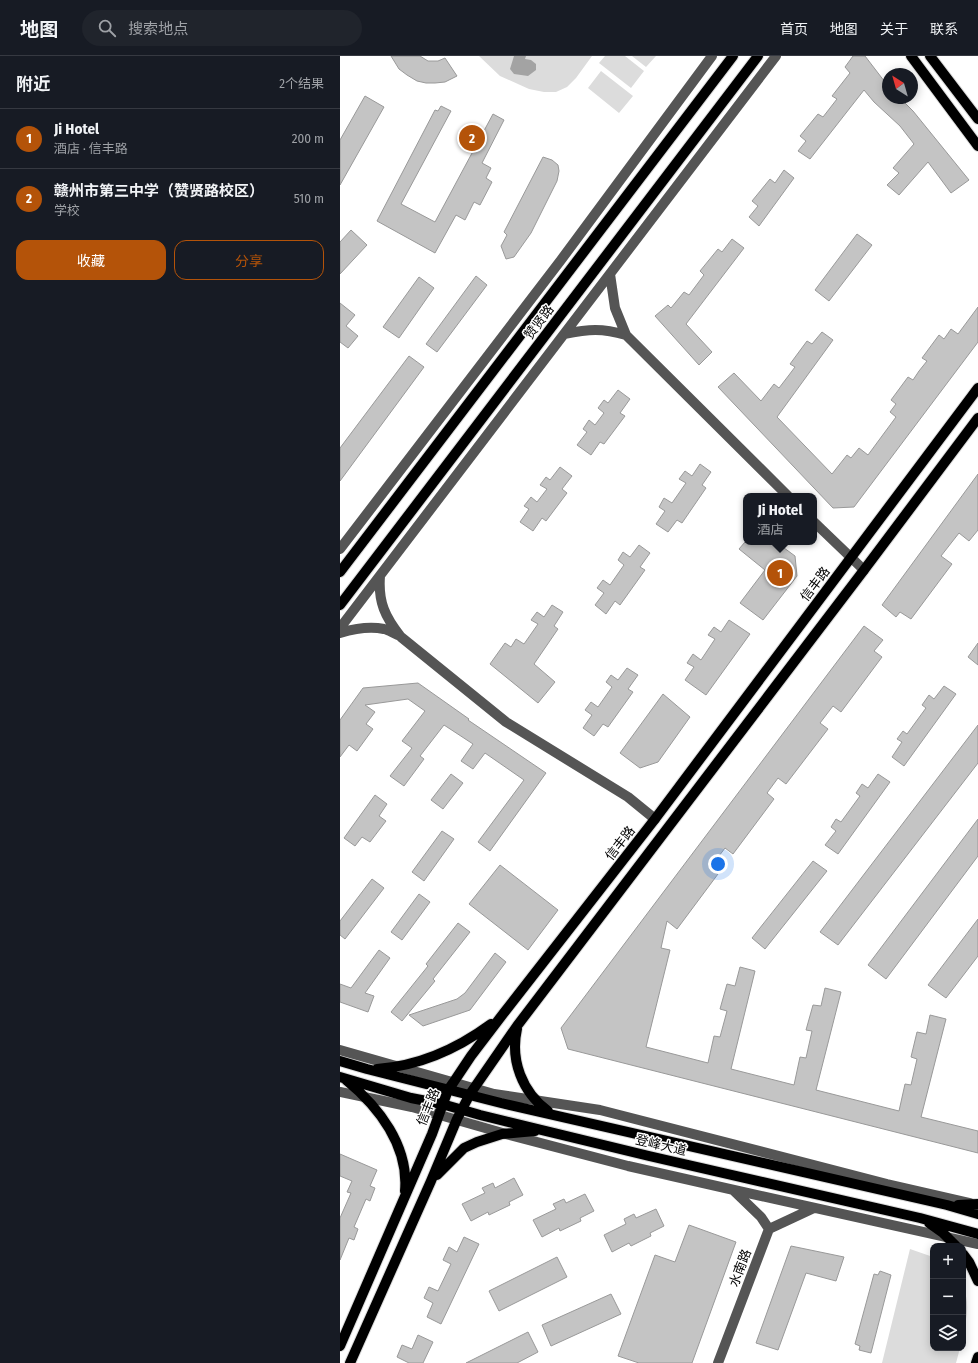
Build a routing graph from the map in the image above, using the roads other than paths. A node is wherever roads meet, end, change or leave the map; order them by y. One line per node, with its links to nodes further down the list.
1 (712, 56): 16 (street)
2 (733, 56): 19 (main road, 赞贤路)
3 (758, 56): 21 (main road, 赞贤路)
4 (776, 56): 9 (street)
5 (911, 56): 8 (main road)
6 (930, 56): 7 (main road)
7 (978, 119)
8 (978, 146)
9 (610, 274): 10 (street); 11 (street)
10 (564, 334): 11 (street); 20 (street)
11 (626, 335): 14 (street)
12 (978, 388): 17 (main road, 信丰路)
13 (978, 418): 18 (main road)
14 (785, 493)
15 (817, 525): 17 (street)
16 (340, 549)
17 (851, 558): 18 (street); 25 (main road, 信丰路)
18 (864, 570): 27 (main road)
19 (340, 572)
20 (380, 576): 22 (street); 24 (street)
21 (340, 605)
22 (340, 628)
23 (340, 634): 24 (street)
24 (401, 637): 25 (street)
25 (655, 819): 26 (main road, 信丰路)
26 (503, 1014): 30 (main road); 33 (main road, 信丰路)
27 (517, 1026): 34 (main road); 37 (main road)
28 (340, 1050): 30 (street)
29 (340, 1061): 31 (main road)
30 (395, 1066): 31 (main road); 33 (street)
31 (367, 1069): 33 (main road)
32 (342, 1077): 36 (main road); 38 (main road, 登峰大道)
33 (451, 1086): 34 (street); 38 (main road, 信丰路)
34 (473, 1091): 37 (street); 39 (main road); 40 (main road, 登峰大道)
35 (340, 1092): 36 (street)
36 (366, 1097): 38 (street); 46 (main road)
37 (536, 1100): 40 (main road); 47 (street)
38 (440, 1109): 39 (main road, 登峰大道); 41 (street); 46 (main road, 信丰路)
39 (462, 1110): 41 (main road); 42 (main road, 登峰大道)
40 (552, 1113): 47 (main road, 登峰大道)
41 (457, 1119): 43 (street); 44 (main road)
42 (544, 1130): 43 (main road); 49 (main road, 登峰大道)
43 (506, 1134): 44 (main road); 45 (street)
44 (431, 1181): 59 (main road)
45 (734, 1190): 48 (street); 50 (street)
46 (404, 1197): 57 (main road, 信丰路)
47 (977, 1207)
48 (814, 1208): 50 (street); 52 (street)
49 (920, 1218): 51 (main road, 登峰大道); 52 (main road)
50 (769, 1229): 60 (street, 水南路)
51 (978, 1234)
52 (948, 1237): 53 (main road); 54 (street)
53 (953, 1243)
54 (978, 1244)
55 (966, 1258): 56 (main road)
56 (978, 1281)
57 (340, 1346)
58 (978, 1357): 61 (main road)
59 (350, 1363)
60 (718, 1363)
61 (976, 1363)

